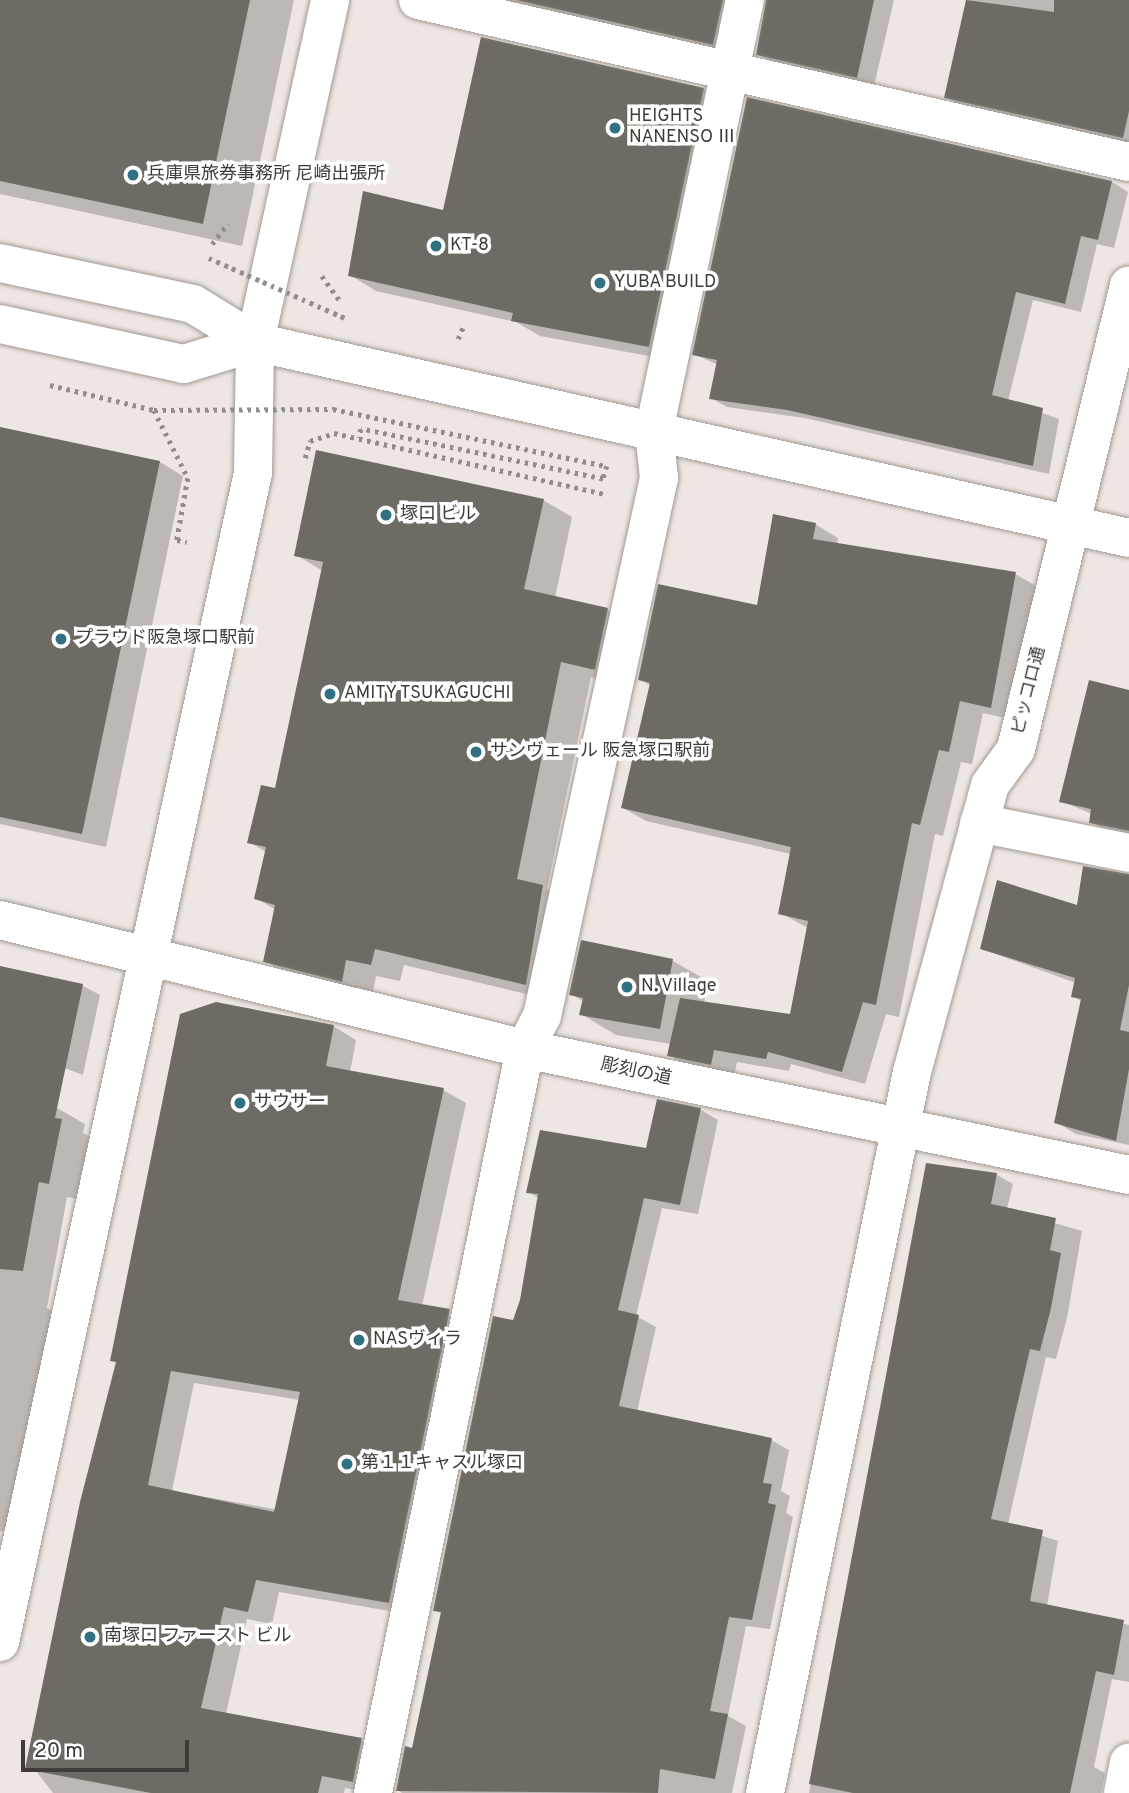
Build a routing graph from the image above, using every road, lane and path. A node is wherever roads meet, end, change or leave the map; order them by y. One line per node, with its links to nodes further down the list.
1 (330, 0): 13 (street)
2 (418, 0): 4 (street)
3 (745, 0): 4 (street)
4 (730, 74): 5 (street); 16 (street)
5 (1129, 162)
6 (209, 258): 11 (path, bridge)
7 (0, 263): 13 (street)
8 (320, 265): 10 (path)
9 (1129, 286): 20 (street, ピッコロ通)
10 (340, 301)
11 (345, 318)
12 (0, 324): 13 (street)
13 (255, 342): 16 (street); 26 (street)
14 (50, 385): 15 (path, bridge)
15 (154, 410): 17 (path, bridge); 22 (path)
16 (654, 431): 19 (street); 20 (street)
17 (359, 438): 18 (path); 19 (path)
18 (310, 441)
19 (659, 478): 27 (street)
20 (1072, 526): 21 (street); 23 (street, ピッコロ通)
21 (1129, 538)
22 (190, 542)
23 (979, 823): 24 (street); 28 (street, ピッコロ通)
24 (1129, 853)
25 (0, 920): 26 (street, 彫刻の道)
26 (146, 955): 27 (street, 彫刻の道); 30 (street)
27 (525, 1049): 28 (street, 彫刻の道); 32 (street)
28 (902, 1130): 29 (street, 彫刻の道); 33 (street, ピッコロ通)
29 (1129, 1175)
30 (0, 1642)
31 (1129, 1763): 34 (street)
32 (373, 1793)
33 (765, 1793)
34 (1123, 1793)

